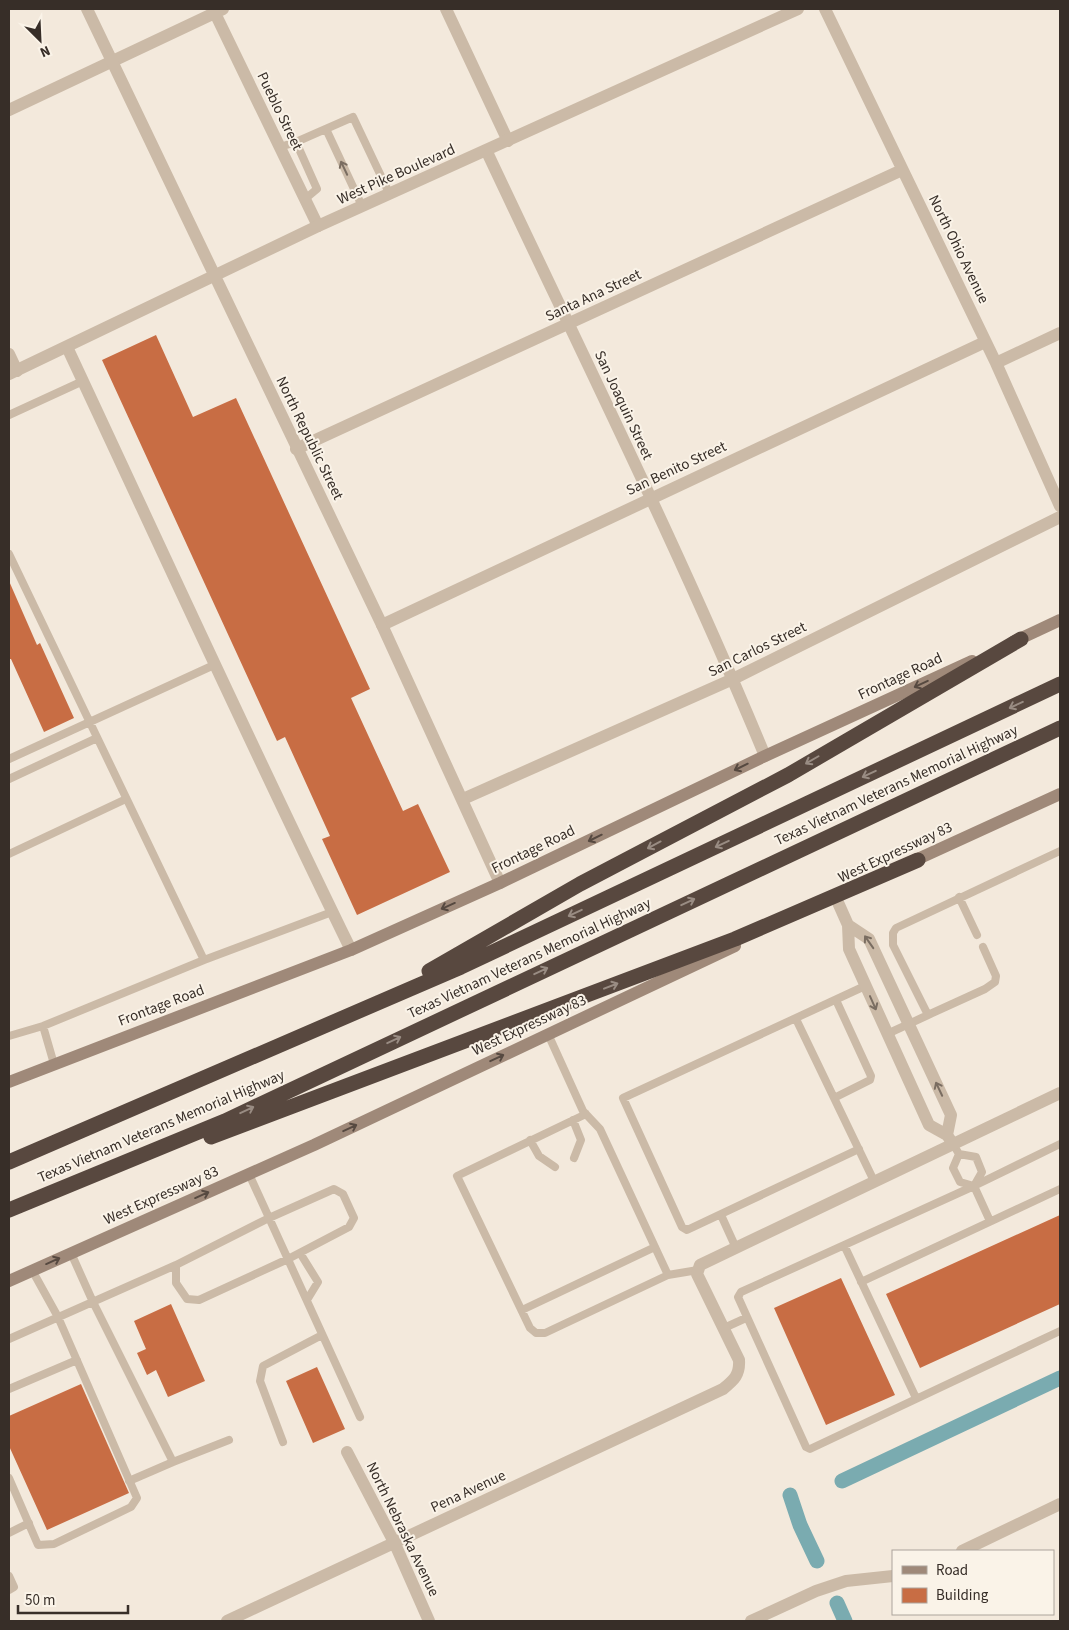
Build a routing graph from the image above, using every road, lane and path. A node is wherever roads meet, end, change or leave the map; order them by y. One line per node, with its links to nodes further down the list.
1 (87, 9): 6 (street, North Republic Street)
2 (446, 9): 9 (street)
3 (798, 9): 9 (street, West Pike Boulevard)
4 (825, 9): 13 (street, North Ohio Avenue)
5 (217, 10): 6 (street); 11 (street, Pueblo Street)
6 (112, 61): 7 (street); 18 (street, North Republic Street)
7 (9, 110)
8 (326, 129): 10 (lane); 14 (lane); 16 (lane, one-way to 8)
9 (508, 141): 12 (street, West Pike Boulevard)
10 (296, 142): 11 (lane); 15 (lane)
11 (280, 147): 15 (street, Pueblo Street)
12 (487, 152): 14 (street, West Pike Boulevard); 19 (street, San Joaquin Street)
13 (902, 170): 19 (street, Santa Ana Street); 21 (street, North Ohio Avenue)
14 (390, 195): 16 (street, West Pike Boulevard)
15 (305, 199): 17 (street, Pueblo Street)
16 (362, 206): 17 (street, West Pike Boulevard)
17 (318, 226): 18 (street, West Pike Boulevard)
18 (214, 276): 22 (street, West Pike Boulevard); 28 (street, North Republic Street)
19 (568, 324): 28 (street, Santa Ana Street); 29 (street, San Joaquin Street)
20 (1060, 333): 24 (street)
21 (985, 342): 24 (street, North Ohio Avenue); 29 (street, San Benito Street)
22 (67, 347): 25 (street, West Pike Boulevard); 26 (street)
23 (9, 354): 25 (street)
24 (996, 363): 30 (street, North Ohio Avenue)
25 (13, 372)
26 (83, 382): 27 (lane); 36 (street)
27 (9, 415)
28 (296, 449): 34 (street, North Republic Street)
29 (650, 498): 34 (street, San Benito Street); 37 (street, San Joaquin Street)
30 (1060, 506)
31 (1060, 517): 37 (street, San Carlos Street)
32 (9, 554): 39 (lane)
33 (1060, 620): 35 (main road, Frontage Road)
34 (382, 625): 47 (street, North Republic Street)
35 (1021, 639): 42 (main road, Frontage Road, one-way to 42); 62 (highway, one-way to 62)
36 (214, 664): 39 (lane); 54 (street)
37 (733, 679): 42 (street, San Joaquin Street); 47 (street, San Carlos Street)
38 (1060, 684): 62 (highway, Texas Vietnam Veterans Memorial Highway, one-way to 62)
39 (89, 722): 41 (lane); 43 (lane)
40 (1060, 728): 87 (highway, Texas Vietnam Veterans Memorial Highway, one-way to 40)
41 (97, 738): 44 (lane); 46 (lane)
42 (765, 756): 51 (main road, Frontage Road, one-way to 51)
43 (9, 759)
44 (9, 779)
45 (1060, 794): 50 (main road, West Expressway 83)
46 (126, 799): 49 (lane); 59 (lane)
47 (463, 800): 51 (street, North Republic Street)
48 (1060, 851): 52 (lane)
49 (9, 854)
50 (918, 860): 53 (main road, West Expressway 83); 87 (highway, one-way to 50)
51 (500, 883): 58 (main road, Frontage Road, one-way to 58)
52 (959, 897): 56 (lane); 63 (lane)
53 (836, 898): 55 (street); 67 (main road, West Expressway 83)
54 (332, 912): 58 (street); 59 (lane)
55 (848, 925): 60 (street); 65 (street, one-way to 55)
56 (977, 935)
57 (983, 947): 63 (lane)
58 (351, 950): 70 (main road, Frontage Road)
59 (204, 960): 66 (lane)
60 (866, 986): 61 (lane); 68 (street, one-way to 68)
61 (836, 1000): 64 (lane); 73 (lane)
62 (369, 1006): 81 (highway, Texas Vietnam Veterans Memorial Highway)
63 (928, 1015): 65 (lane)
64 (796, 1018): 73 (lane); 88 (lane)
65 (909, 1024): 68 (lane); 77 (street, one-way to 65)
66 (43, 1026): 69 (lane); 70 (lane)
67 (548, 1034): 74 (lane); 83 (main road, West Expressway 83, one-way to 67)
68 (887, 1034): 77 (street)
69 (9, 1036)
70 (54, 1064): 71 (main road, Frontage Road)
71 (9, 1082)
72 (1060, 1093): 77 (street)
73 (834, 1098): 79 (lane)
74 (586, 1114): 75 (lane); 92 (lane)
75 (573, 1120): 76 (lane); 80 (lane)
76 (530, 1140): 82 (lane); 105 (lane)
77 (953, 1144): 84 (street); 85 (lane); 85 (lane)
78 (1060, 1144): 85 (lane)
79 (859, 1149): 84 (lane); 88 (lane)
80 (574, 1158)
81 (9, 1162)
82 (556, 1167)
83 (249, 1174): 89 (lane); 94 (main road, West Expressway 83, one-way to 83)
84 (874, 1182): 93 (street)
85 (974, 1186): 90 (lane); 91 (lane)
86 (1060, 1189): 90 (lane)
87 (9, 1211)
88 (721, 1216): 93 (lane)
89 (269, 1218): 95 (lane); 96 (lane); 97 (lane)
90 (990, 1221): 102 (lane)
91 (844, 1245): 102 (lane); 107 (lane)
92 (656, 1247): 100 (lane); 105 (lane)
93 (736, 1248): 99 (street)
94 (71, 1253): 98 (main road, West Expressway 83, one-way to 94); 104 (lane)
95 (300, 1253): 96 (lane); 103 (lane)
96 (288, 1259): 97 (lane); 103 (lane)
97 (176, 1265): 104 (lane)
98 (32, 1270): 101 (main road, West Expressway 83); 106 (lane)
99 (698, 1270): 100 (lane); 108 (street)
100 (668, 1275): 105 (lane)
101 (9, 1281)
102 (861, 1282): 114 (lane)
103 (307, 1300): 110 (lane)
104 (93, 1302): 106 (lane); 119 (lane)
105 (522, 1310)
106 (58, 1317): 111 (lane); 112 (lane)
107 (746, 1318): 108 (lane); 114 (lane)
108 (724, 1328): 125 (street, Pena Avenue)
109 (1060, 1331): 114 (lane)
110 (322, 1334): 115 (lane); 117 (lane)
111 (9, 1339)
112 (77, 1360): 113 (lane); 121 (lane)
113 (9, 1389)
114 (916, 1398)
115 (360, 1417)
116 (230, 1440): 119 (lane)
117 (283, 1442)
118 (347, 1452): 125 (street, North Nebraska Avenue)
119 (173, 1462): 121 (lane)
120 (9, 1478): 123 (lane)
121 (129, 1481): 123 (lane)
122 (1060, 1504): 126 (street)
123 (29, 1523): 124 (lane)
124 (9, 1533)
125 (395, 1544): 130 (street, Pena Avenue); 131 (street, North Nebraska Avenue)
126 (964, 1550)
127 (9, 1576): 129 (lane)
128 (892, 1576): 132 (street)
129 (9, 1590)
130 (226, 1621)
131 (429, 1621)
132 (751, 1621)

